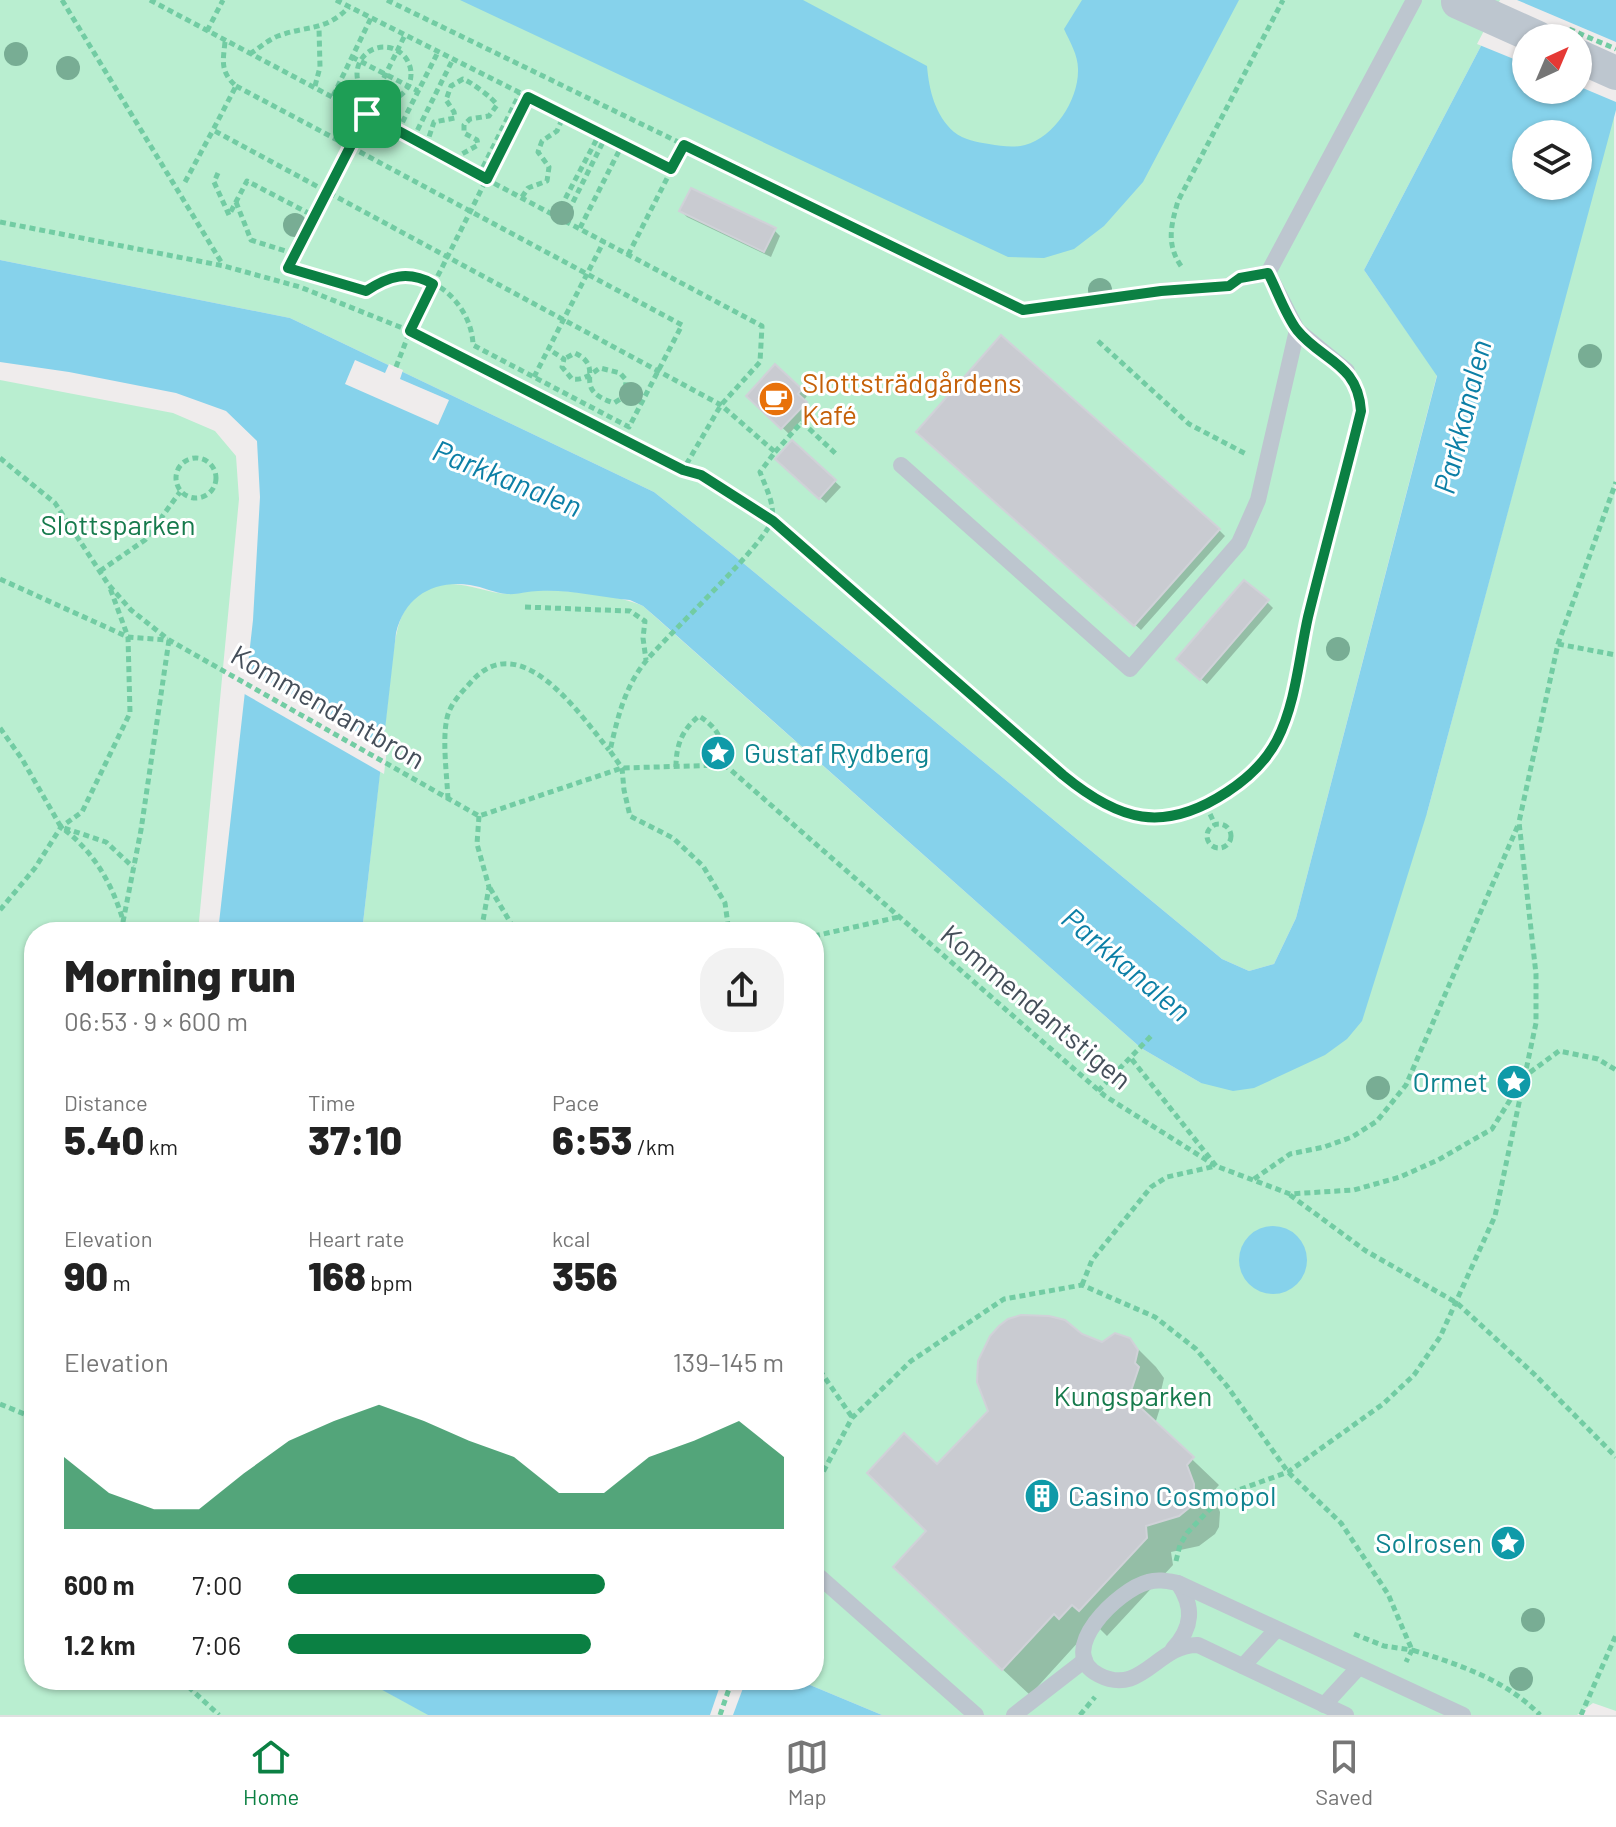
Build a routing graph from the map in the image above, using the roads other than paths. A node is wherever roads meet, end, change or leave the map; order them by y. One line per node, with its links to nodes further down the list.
1 (1414, 0): 6 (lane)
2 (1456, 1): 3 (street, bridge)
3 (1512, 26)
4 (1592, 62): 5 (street)
5 (1616, 73)
6 (1268, 273): 7 (lane); 8 (lane)
7 (1161, 291)
8 (1297, 330): 9 (lane); 10 (lane)
9 (1347, 371)
10 (901, 465)
11 (824, 1581): 20 (lane)
12 (1178, 1583): 13 (lane); 14 (lane); 15 (lane)
13 (1276, 1630): 16 (lane); 17 (lane)
14 (1173, 1649): 15 (lane); 16 (lane)
15 (1085, 1660): 21 (lane)
16 (1243, 1666): 18 (lane)
17 (1358, 1668): 18 (lane); 19 (lane)
18 (1324, 1705): 22 (lane)
19 (1440, 1711): 23 (lane)
20 (976, 1715)
21 (1014, 1715)
22 (1346, 1715)
23 (1463, 1715)

